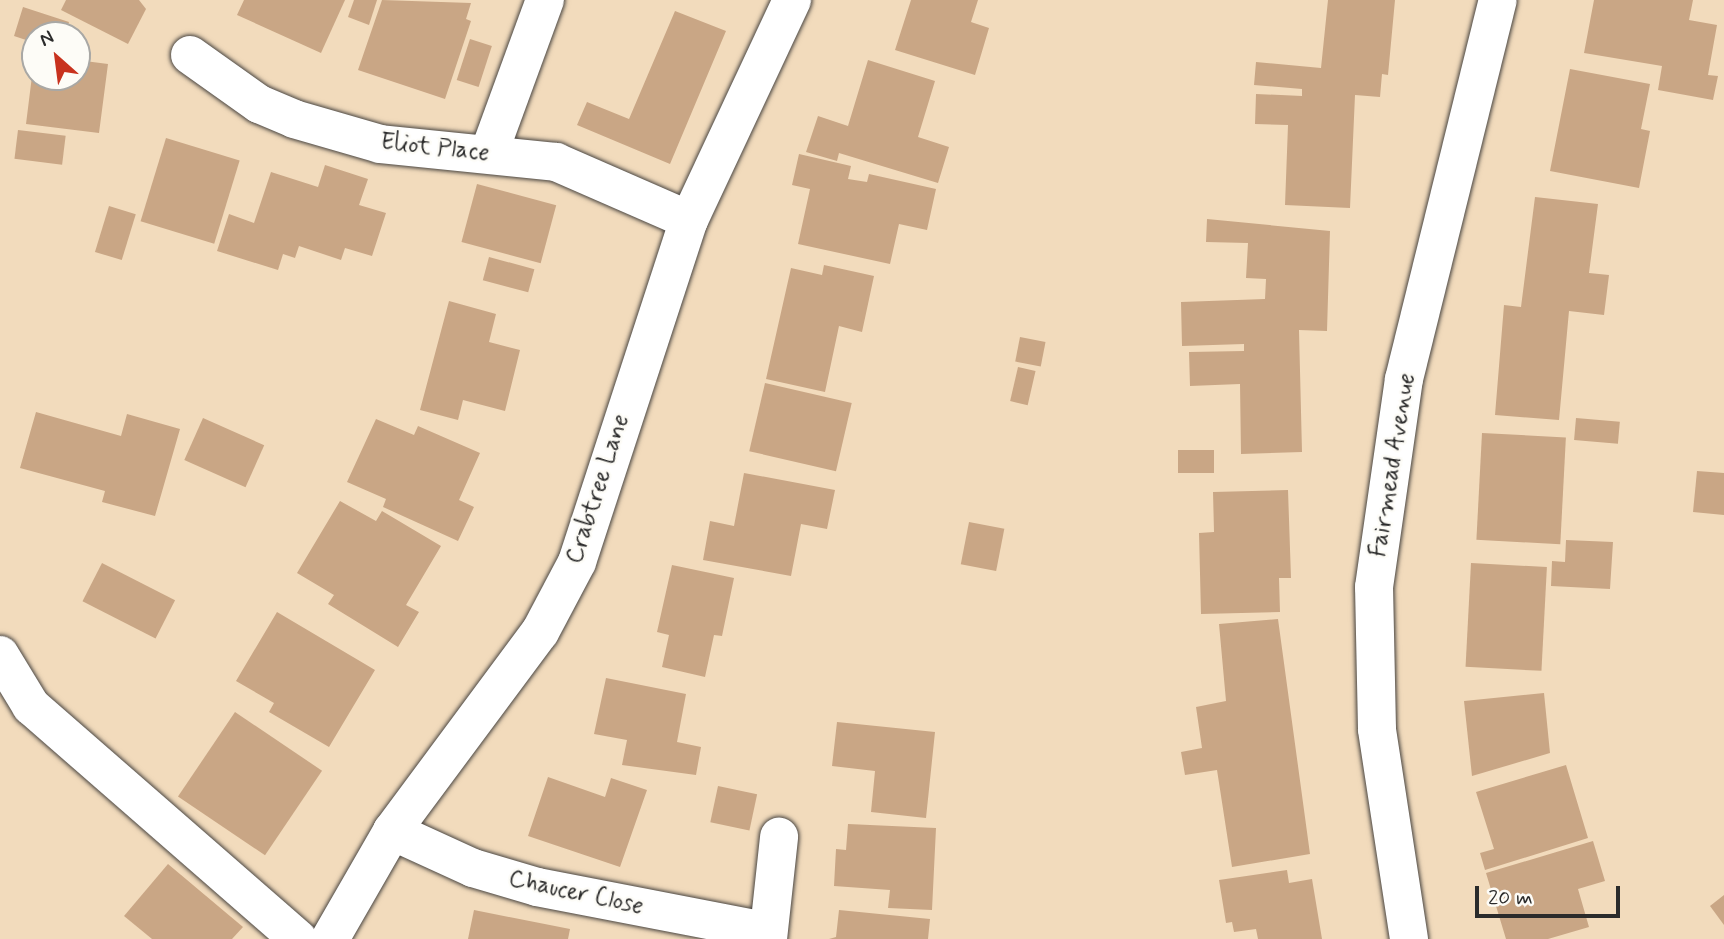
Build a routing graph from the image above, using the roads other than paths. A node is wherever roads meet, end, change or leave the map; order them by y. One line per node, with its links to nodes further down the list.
1 (545, 0): 5 (street)
2 (792, 0): 6 (street, Crabtree Lane)
3 (1498, 0): 13 (street, Fairmead Avenue)
4 (190, 55): 5 (street, Eliot Place)
5 (489, 153): 6 (street, Eliot Place)
6 (689, 220): 8 (street, Crabtree Lane)
7 (0, 655): 11 (street)
8 (392, 831): 10 (street, Chaucer Close); 12 (street, Crabtree Lane)
9 (779, 837): 10 (street, Chaucer Close)
10 (767, 935)
11 (298, 939)
12 (330, 939)
13 (1409, 939)

